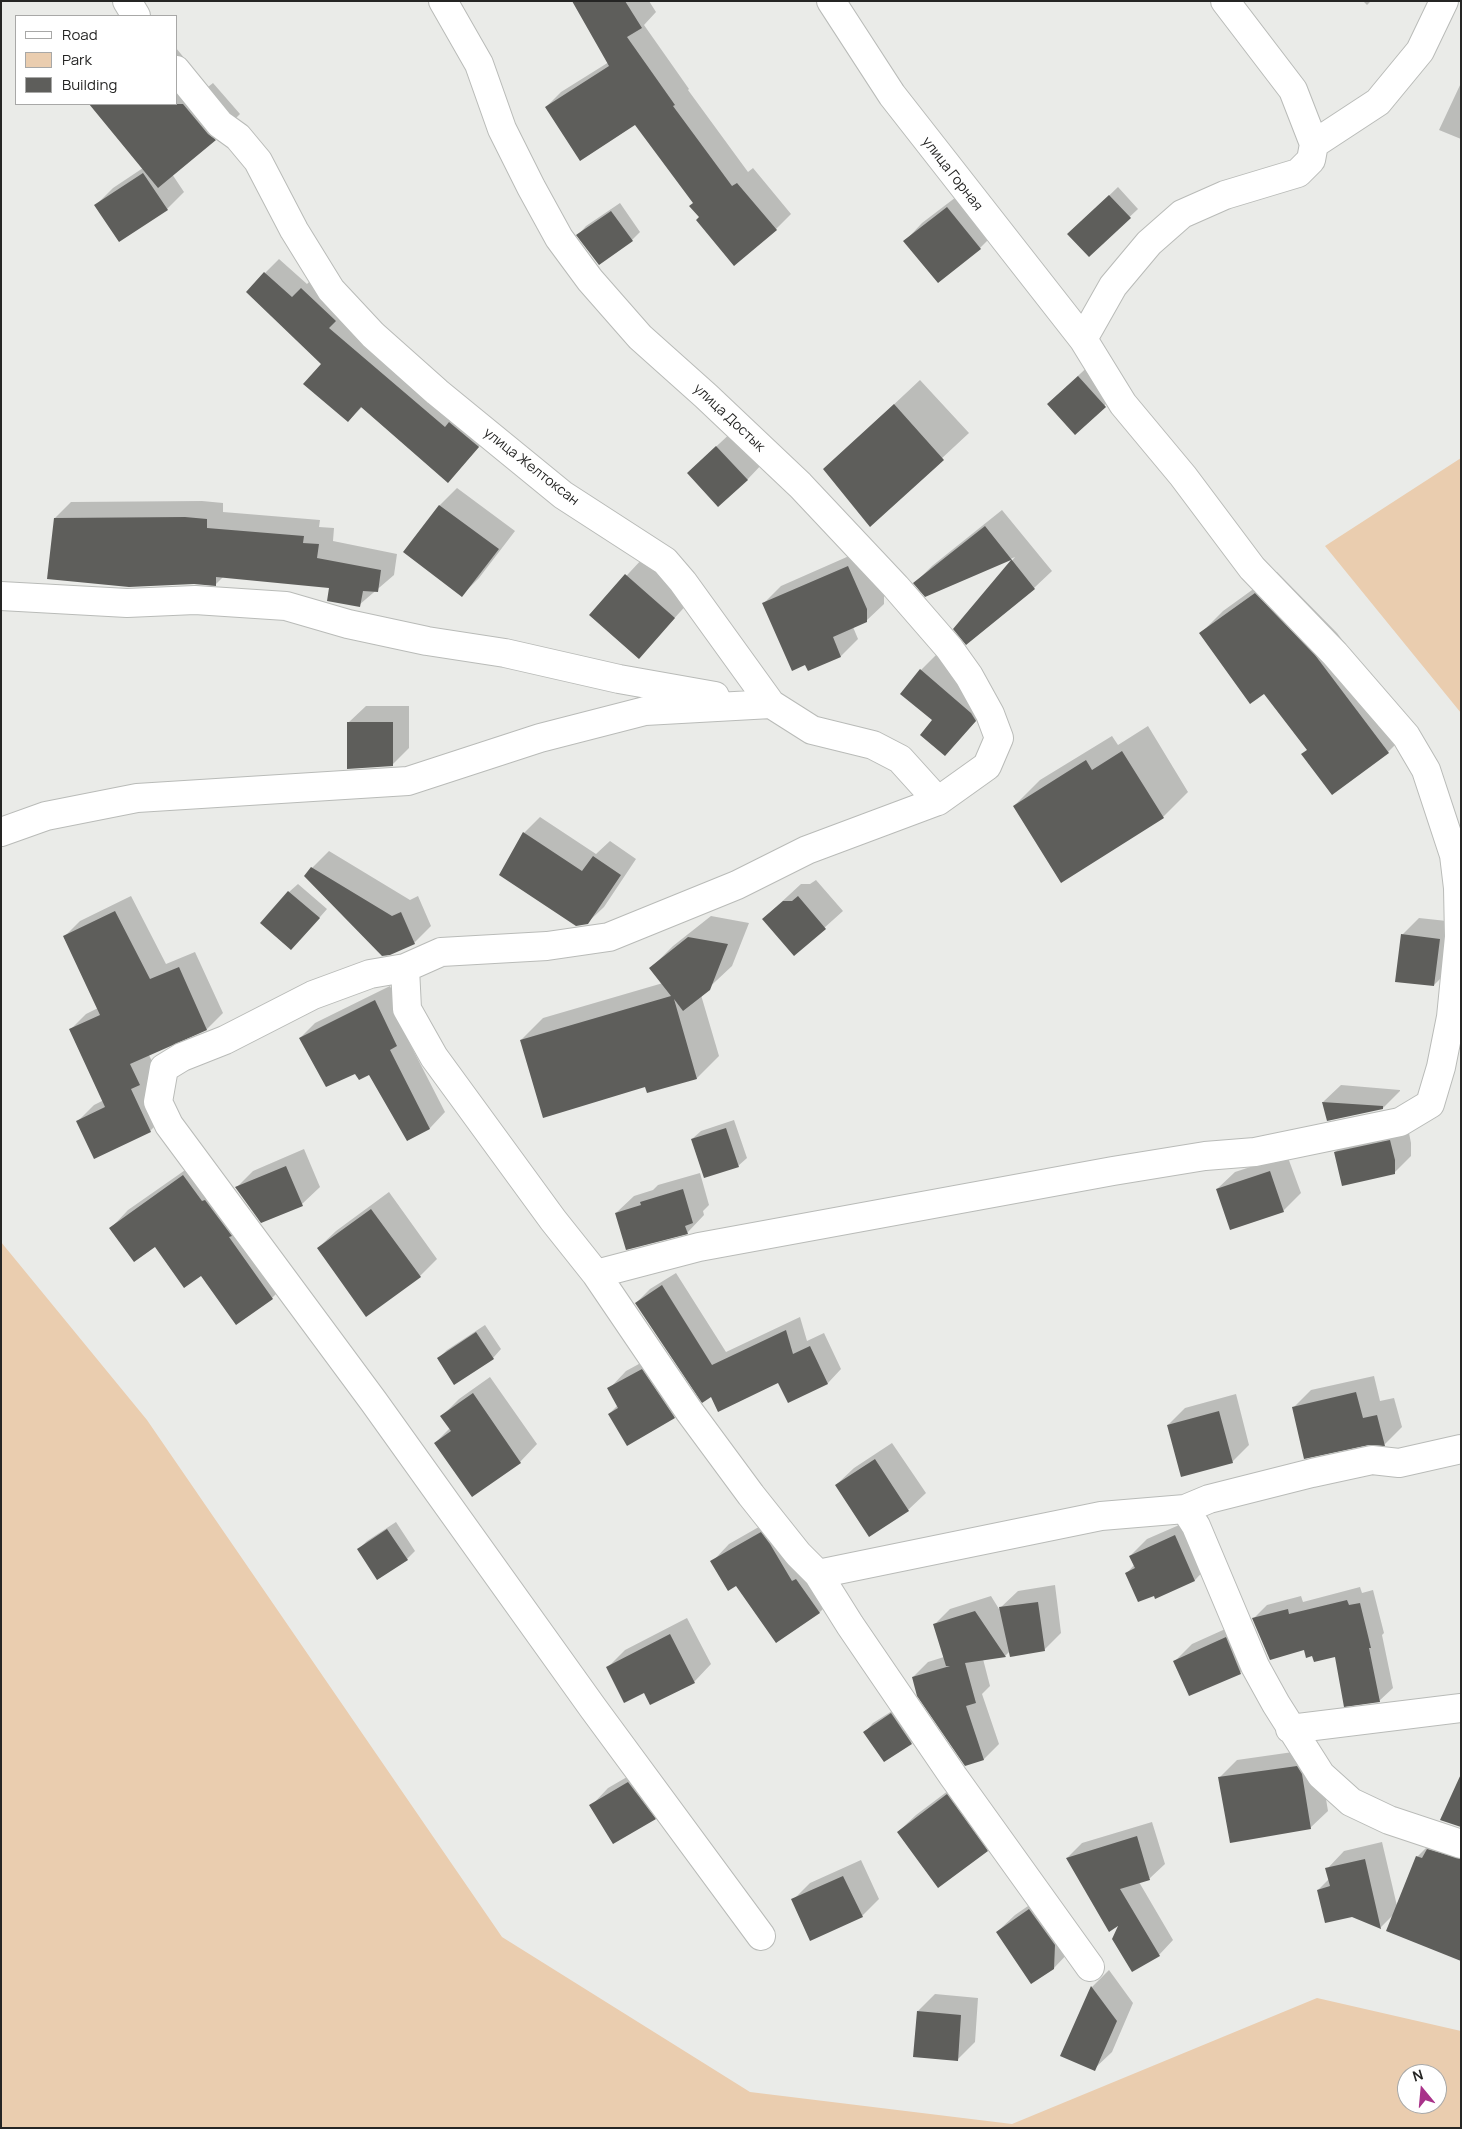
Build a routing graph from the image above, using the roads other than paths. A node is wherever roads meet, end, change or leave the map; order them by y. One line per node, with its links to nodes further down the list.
1 (126, 1): 6 (street)
2 (443, 1): 12 (street, улица Достык)
3 (831, 1): 9 (street, улица Горная)
4 (1224, 1): 8 (street)
5 (1444, 1): 8 (street)
6 (135, 15)
7 (178, 72): 11 (street, улица Желтоксан)
8 (1314, 144): 9 (street)
9 (1083, 339): 15 (street, улица Горная)
10 (1, 596): 11 (street)
11 (771, 704): 12 (street, улица Желтоксан); 13 (street)
12 (938, 801): 14 (street, улица Достык)
13 (1, 832)
14 (405, 968): 16 (street); 23 (street, улица Достык)
15 (1456, 1027): 16 (street, улица Горная)
16 (596, 1274): 19 (street)
17 (1461, 1449): 18 (street)
18 (1185, 1509): 19 (street); 21 (street)
19 (818, 1574): 24 (street)
20 (1461, 1708): 21 (street)
21 (1290, 1729): 22 (street)
22 (1461, 1844)
23 (762, 1936)
24 (1090, 1968)

